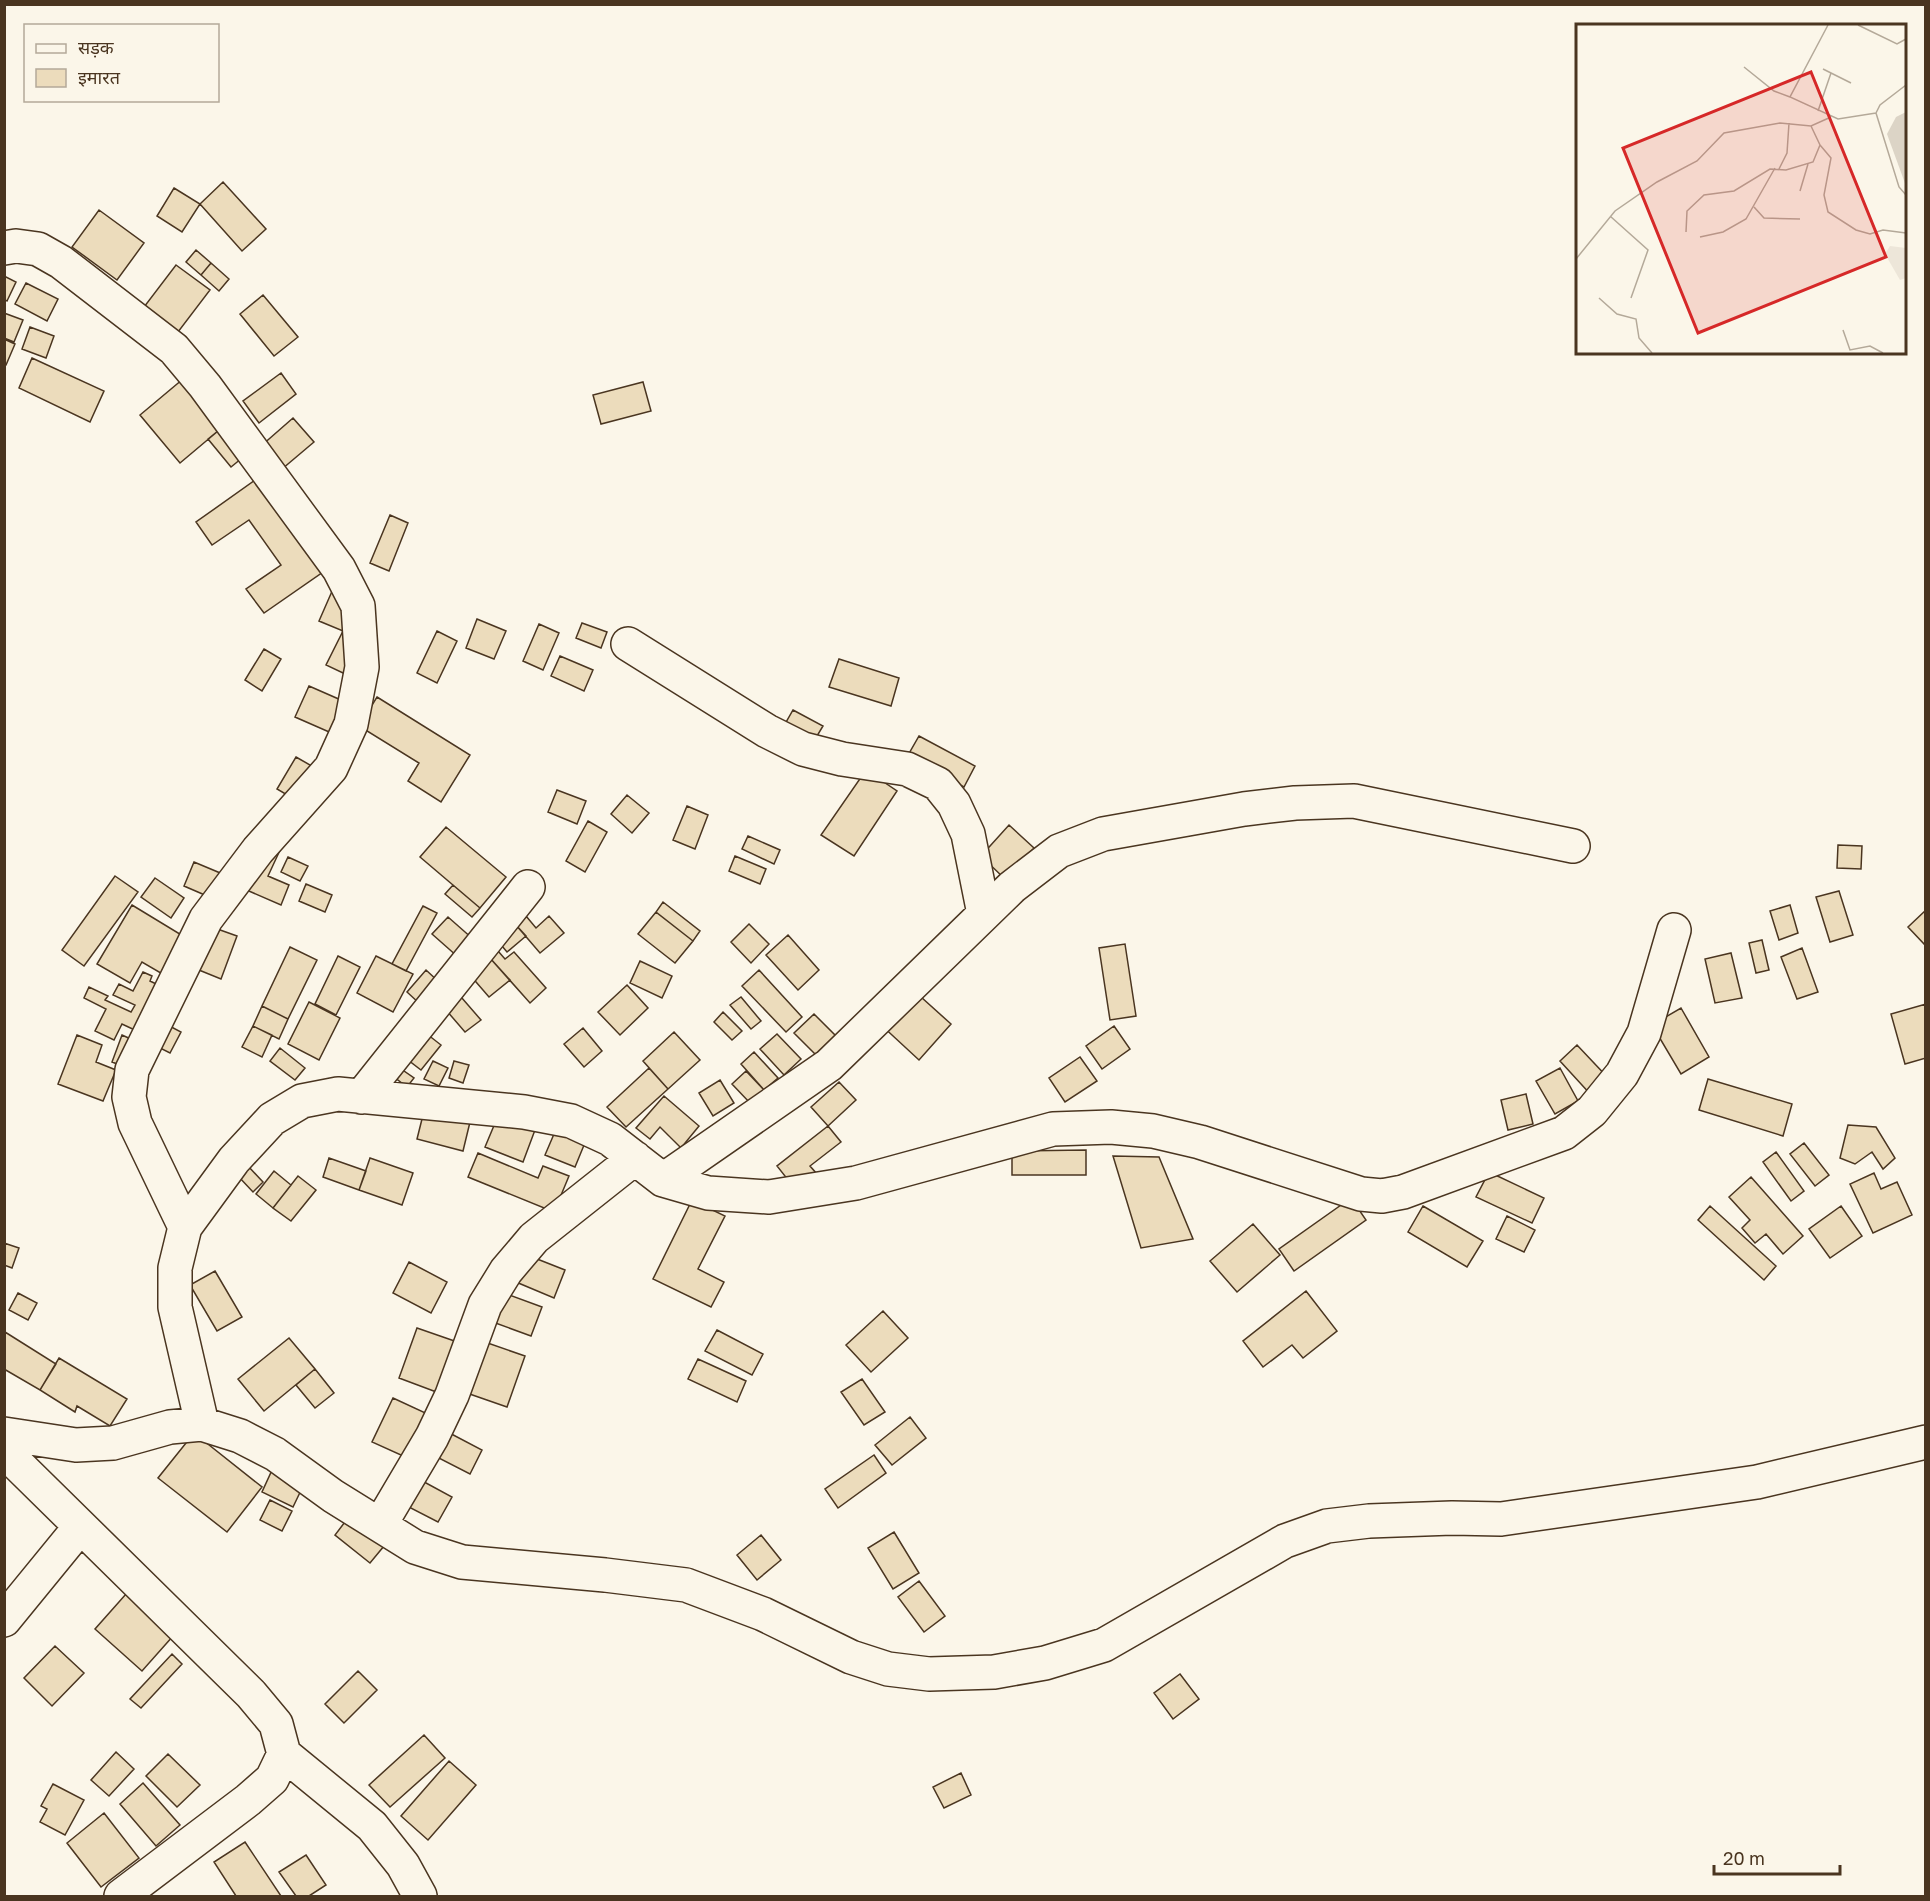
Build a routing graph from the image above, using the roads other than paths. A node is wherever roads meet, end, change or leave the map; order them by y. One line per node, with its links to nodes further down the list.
1 (4, 248): 10 (street)
2 (628, 644): 5 (street)
3 (1573, 846): 5 (street)
4 (528, 887): 7 (street)
5 (984, 914): 9 (street)
6 (1674, 930): 9 (street)
7 (361, 1097): 8 (street); 10 (street)
8 (634, 1158): 9 (street); 15 (street)
9 (663, 1180)
10 (185, 1227): 11 (street)
11 (202, 1424): 12 (street); 15 (street)
12 (4, 1434)
13 (1926, 1442): 15 (street)
14 (4, 1451): 16 (street)
15 (380, 1525)
16 (80, 1527): 17 (street); 18 (street)
17 (4, 1620)
18 (284, 1754): 19 (street); 20 (street)
19 (121, 1896)
20 (420, 1896)

